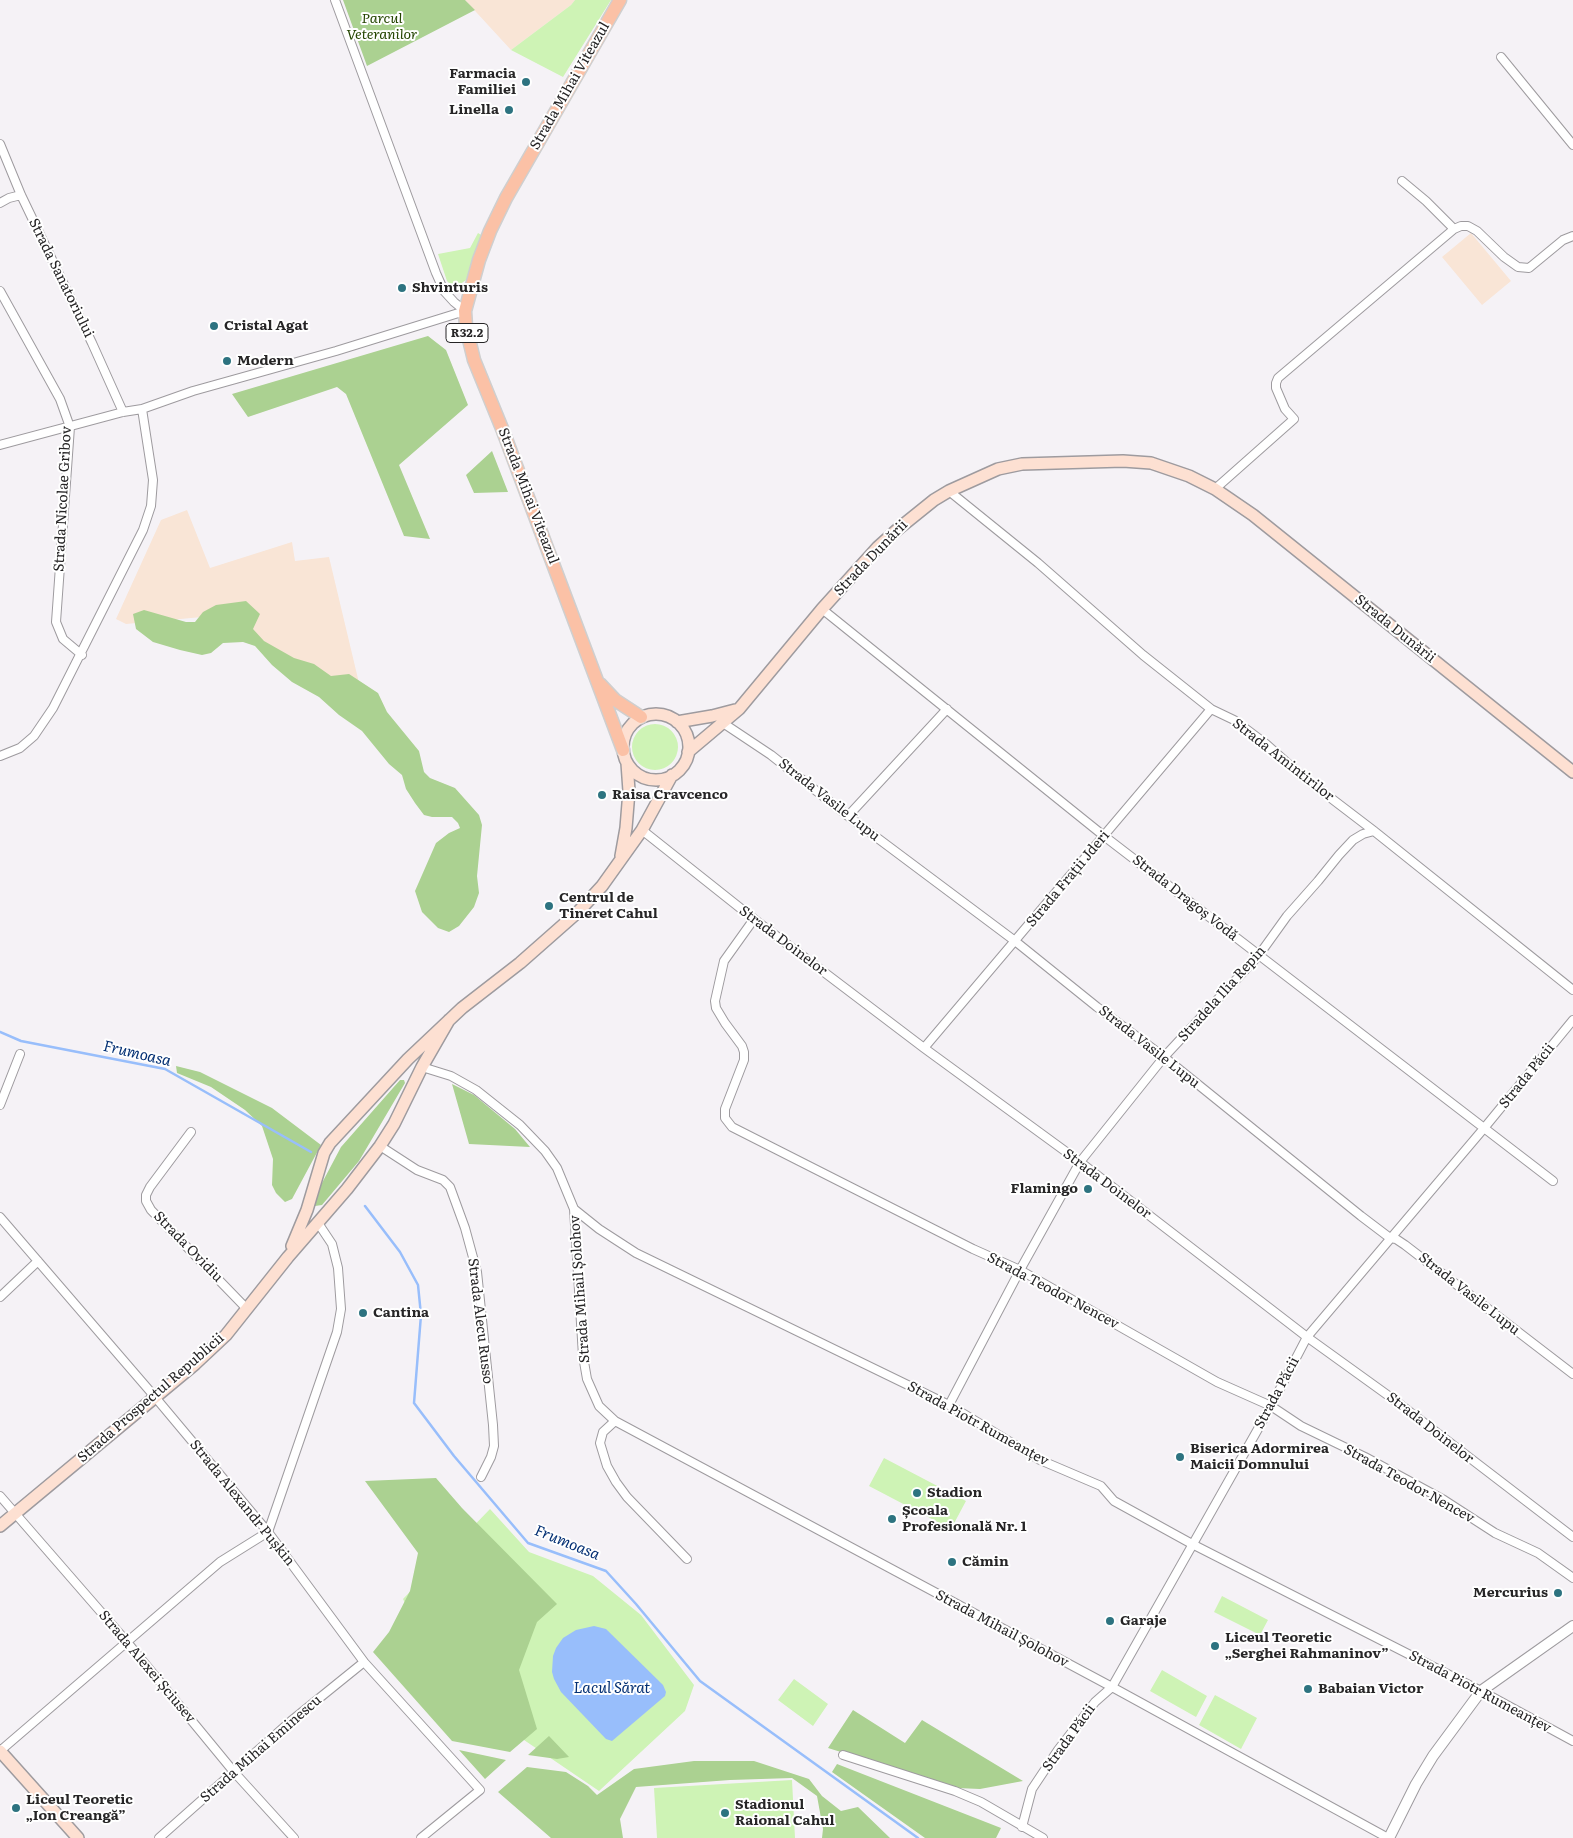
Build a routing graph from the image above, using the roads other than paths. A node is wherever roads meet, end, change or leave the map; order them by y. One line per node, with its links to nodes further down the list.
1 (335, 0): 12 (street)
2 (620, 0): 12 (main road, Strada Mihai Viteazul / R32.2)
3 (1501, 57): 5 (street)
4 (0, 144): 7 (street, Strada Sanatoriului)
5 (1573, 144)
6 (1402, 181): 9 (street)
7 (20, 195): 8 (street); 14 (street, Strada Sanatoriului)
8 (0, 203)
9 (1454, 229): 10 (street); 17 (street)
10 (1573, 236)
11 (0, 291): 15 (street, Strada Nicolae Gribov)
12 (464, 311): 13 (street); 21 (main road, Strada Mihai Viteazul / R32.2)
13 (142, 409): 14 (street); 20 (street)
14 (123, 412): 15 (street)
15 (70, 427): 16 (street); 20 (street, Strada Nicolae Gribov)
16 (1, 444)
17 (1215, 489): 18 (main road, Strada Dunării); 31 (main road, Strada Dunării)
18 (949, 491): 19 (main road, Strada Dunării); 24 (street, Strada Amintirilor)
19 (822, 609): 22 (main road, Strada Dunării); 23 (street, Strada Dragoș Vodă)
20 (82, 654): 29 (street)
21 (596, 681): 25 (main road, Strada Mihai Viteazul / R32.2); 30 (main road, Strada Mihai Viteazul / R32.2)
22 (739, 709): 26 (main road); 27 (main road, Strada Dunării)
23 (947, 709): 33 (street); 36 (street, Strada Dragoș Vodă)
24 (1211, 709): 35 (street, Strada Amintirilor); 36 (street, Strada Frații Jderi)
25 (641, 717): 26 (main road); 30 (main road)
26 (677, 722): 28 (main road)
27 (723, 723): 28 (main road, Strada Dunării); 33 (street, Strada Vasile Lupu)
28 (688, 752): 32 (main road)
29 (0, 756)
30 (625, 756): 32 (main road); 37 (main road, Strada Prospectul Republicii)
31 (1573, 772)
32 (672, 776): 34 (main road, Strada Prospectul Republicii)
33 (848, 816): 39 (street, Strada Vasile Lupu)
34 (642, 830): 37 (main road, Strada Prospectul Republicii); 38 (street, Strada Doinelor)
35 (1374, 831): 40 (street, Stradela Ilia Repin); 41 (street, Strada Amintirilor)
36 (1104, 836): 39 (street, Strada Frații Jderi); 40 (street, Strada Dragoș Vodă)
37 (621, 860): 42 (main road, Strada Prospectul Republicii)
38 (754, 919): 44 (street, Strada Doinelor); 63 (street, Strada Teodor Nencev)
39 (1015, 941): 44 (street, Strada Frații Jderi); 46 (street, Strada Vasile Lupu)
40 (1259, 954): 46 (street, Stradela Ilia Repin); 51 (street, Strada Dragoș Vodă)
41 (1573, 990)
42 (449, 1020): 47 (main road, Strada Prospectul Republicii); 48 (main road, Strada Prospectul Republicii)
43 (1573, 1020): 51 (street, Strada Păcii)
44 (924, 1048): 54 (street, Strada Doinelor)
45 (20, 1054): 50 (street)
46 (1164, 1058): 54 (street, Stradela Ilia Repin); 60 (street, Strada Vasile Lupu)
47 (422, 1067): 49 (main road, Strada Prospectul Republicii); 57 (street, Strada Piotr Rumeanțev)
48 (395, 1073): 49 (main road); 56 (main road, Strada Prospectul Republicii)
49 (412, 1088): 53 (main road, Strada Prospectul Republicii)
50 (0, 1105)
51 (1485, 1128): 55 (street, Strada Dragoș Vodă); 60 (street, Strada Păcii)
52 (191, 1132): 65 (street, Strada Ovidiu)
53 (380, 1146): 59 (main road, Strada Prospectul Republicii); 72 (street, Strada Alecu Russo)
54 (1080, 1162): 63 (street, Stradela Ilia Repin); 66 (street, Strada Doinelor)
55 (1553, 1181)
56 (309, 1205): 59 (main road); 61 (main road, Strada Prospectul Republicii)
57 (574, 1208): 69 (street, Strada Piotr Rumeanțev); 71 (street, Strada Mihail Șolohov)
58 (0, 1217): 62 (street, Strada Alexandr Pușkin)
59 (321, 1219): 61 (main road, Strada Prospectul Republicii); 76 (street)
60 (1390, 1238): 66 (street, Strada Păcii); 67 (street, Strada Vasile Lupu)
61 (288, 1257): 65 (main road, Strada Prospectul Republicii)
62 (38, 1262): 64 (street); 68 (street, Strada Alexandr Pușkin)
63 (1020, 1270): 69 (street, Stradela Ilia Repin); 70 (street, Strada Teodor Nencev)
64 (0, 1296)
65 (247, 1309): 68 (main road, Strada Prospectul Republicii)
66 (1307, 1337): 70 (street, Strada Păcii); 77 (street, Strada Doinelor)
67 (1573, 1374)
68 (155, 1397): 74 (main road, Strada Prospectul Republicii); 76 (street, Strada Alexandr Pușkin)
69 (950, 1405): 78 (street, Strada Piotr Rumeanțev)
70 (1271, 1406): 78 (street, Strada Păcii); 80 (street, Strada Teodor Nencev)
71 (614, 1421): 79 (street); 84 (street, Strada Mihail Șolohov)
72 (480, 1477)
73 (0, 1496): 74 (street, Strada Alexei Șciusev)
74 (15, 1514): 75 (main road, Strada Prospectul Republicii); 82 (street, Strada Alexei Șciusev)
75 (0, 1526)
76 (268, 1532): 82 (street); 83 (street, Strada Alexandr Pușkin)
77 (1573, 1537)
78 (1192, 1544): 84 (street, Strada Păcii); 85 (street, Strada Piotr Rumeanțev)
79 (687, 1559)
80 (1573, 1578)
81 (1573, 1626): 85 (street)
82 (127, 1642): 87 (street); 89 (street, Strada Alexei Șciusev)
83 (364, 1662): 89 (street, Strada Mihai Eminescu); 94 (street, Strada Alexandr Pușkin)
84 (1112, 1687): 90 (street, Strada Păcii); 96 (street, Strada Mihail Șolohov)
85 (1482, 1691): 86 (street, Strada Piotr Rumeanțev); 96 (street)
86 (1573, 1741)
87 (0, 1751): 91 (main road)
88 (843, 1756): 90 (street)
89 (234, 1772): 92 (street, Strada Mihai Eminescu); 93 (street, Strada Alexei Șciusev)
90 (1022, 1827): 95 (street)
91 (78, 1838)
92 (159, 1838)
93 (294, 1838)
94 (421, 1838)
95 (1043, 1838)
96 (1388, 1838)

